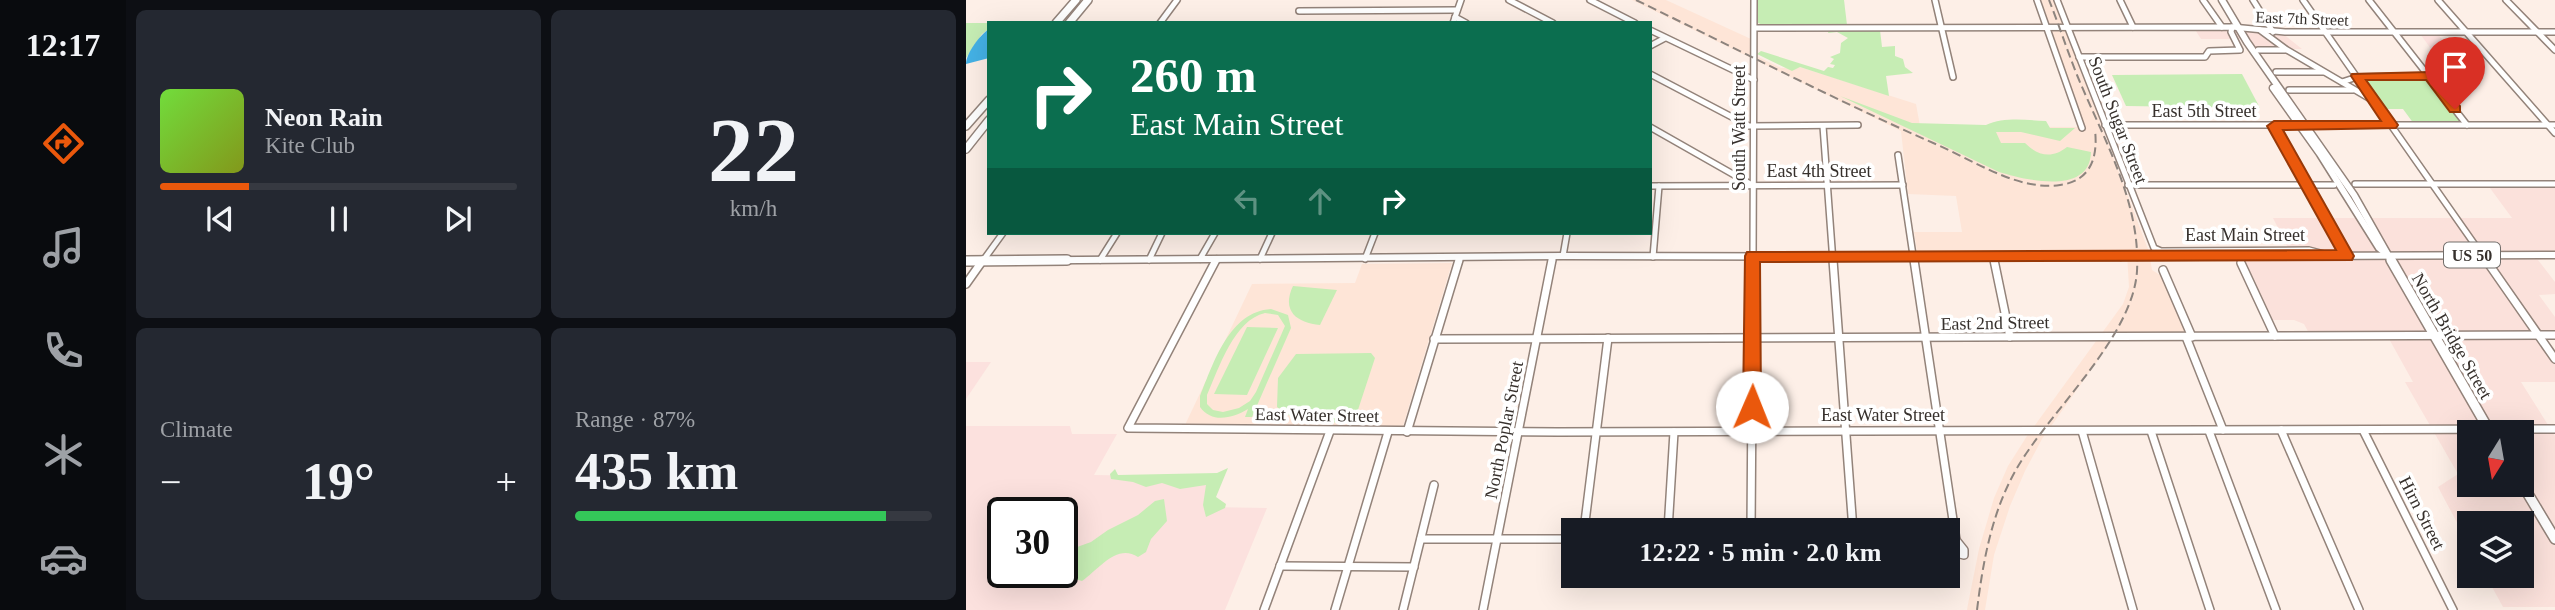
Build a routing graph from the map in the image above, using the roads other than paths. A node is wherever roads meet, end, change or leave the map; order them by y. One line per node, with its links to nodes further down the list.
1 (1076, 0): 23 (highway)
2 (1088, 0): 24 (highway)
3 (1177, 0): 25 (street)
4 (1461, 0): 20 (street)
5 (1509, 0): 26 (street)
6 (1590, 0): 27 (street)
7 (1754, 0): 28 (street, South Watt Street)
8 (1935, 0): 29 (street)
9 (2037, 0): 30 (street)
10 (2057, 0): 31 (street, South Sugar Street)
11 (2120, 0): 32 (street)
12 (2203, 0): 33 (street)
13 (2216, 0): 34 (main road)
14 (2222, 0): 34 (main road)
15 (2253, 0): 38 (street)
16 (2303, 0): 39 (street)
17 (2369, 0): 37 (street)
18 (2438, 0): 40 (street)
19 (2507, 0): 41 (street)
20 (1457, 10): 21 (street); 22 (street)
21 (1299, 11)
22 (1454, 20)
23 (1058, 21)
24 (1071, 21)
25 (1161, 21)
26 (1549, 21)
27 (1631, 21)
28 (1755, 27): 29 (street, East 7th Street); 55 (street, South Watt Street)
29 (1941, 27): 30 (street, East 7th Street); 54 (street)
30 (2046, 27): 31 (street, East 7th Street); 74 (street)
31 (2067, 27): 32 (street, East 7th Street); 48 (street, South Sugar Street)
32 (2133, 27): 33 (street, East 7th Street)
33 (2222, 27): 34 (street, East 7th Street)
34 (2235, 27): 35 (street, East 7th Street); 48 (street); 72 (main road, North Bridge Street)
35 (2260, 30): 38 (street, East 7th Street); 46 (street)
36 (1652, 31): 43 (street)
37 (2394, 31): 39 (street, East 7th Street); 40 (street, East 7th Street); 53 (street)
38 (2273, 32): 39 (street, East 7th Street)
39 (2325, 32): 52 (street)
40 (2466, 32): 41 (street, East 7th Street); 68 (street)
41 (2538, 32): 42 (street, East 7th Street); 47 (street)
42 (2555, 32)
43 (1665, 38): 44 (street); 55 (street)
44 (1652, 45)
45 (2258, 50): 46 (street)
46 (2287, 50): 50 (street)
47 (2555, 50)
48 (2079, 57): 65 (street, South Sugar Street)
49 (2276, 72): 50 (street)
50 (2324, 72): 56 (street)
51 (1652, 75): 69 (street)
52 (2357, 76): 53 (street); 56 (street); 59 (street)
53 (2430, 76): 67 (street)
54 (1953, 77)
55 (1754, 80): 69 (street, South Watt Street)
56 (2342, 82): 58 (street)
57 (2289, 90): 58 (street)
58 (2355, 90): 59 (street)
59 (2374, 101): 66 (street)
60 (987, 102): 63 (highway)
61 (987, 120): 76 (highway)
62 (987, 121): 77 (highway)
63 (966, 125)
64 (1858, 125): 70 (street)
65 (2105, 125): 71 (street, East 5th Street); 82 (street, South Sugar Street)
66 (2391, 125): 67 (street, East 5th Street); 72 (street, East 5th Street); 80 (street)
67 (2468, 125): 68 (street, East 5th Street)
68 (2551, 125): 75 (street)
69 (1754, 126): 70 (street); 86 (street, South Watt Street)
70 (1822, 126): 87 (street)
71 (2274, 126): 72 (street, East 5th Street); 83 (street)
72 (2303, 126): 97 (main road, North Bridge Street)
73 (1652, 128): 86 (street)
74 (2082, 128)
75 (2555, 133)
76 (966, 142)
77 (966, 149)
78 (1898, 155): 88 (street)
79 (2355, 184): 80 (street)
80 (2433, 184): 81 (street); 98 (street)
81 (2555, 184)
82 (2128, 185): 83 (street); 96 (street, South Sugar Street)
83 (2307, 185): 84 (street); 105 (street)
84 (2334, 185)
85 (1653, 186): 86 (street, East 4th Street); 109 (street)
86 (1753, 186): 87 (street, East 4th Street); 100 (street, South Watt Street)
87 (1826, 186): 88 (street, East 4th Street); 101 (street)
88 (1903, 186): 102 (street)
89 (1002, 235): 117 (street)
90 (1116, 235): 114 (street)
91 (1161, 235): 115 (street)
92 (1214, 235): 110 (street)
93 (1271, 235): 112 (street)
94 (1374, 235): 113 (street)
95 (1567, 235): 108 (street)
96 (2155, 250): 104 (street, East Main Street)
97 (2388, 255): 98 (main road, East Main Street / US 50); 105 (main road, East Main Street); 124 (main road, North Bridge Street)
98 (2482, 255): 99 (main road, East Main Street / US 50); 121 (street)
99 (2555, 255)
100 (1753, 256): 101 (main road, East Main Street); 109 (main road, East Main Street); 129 (street, South Watt Street)
101 (1833, 256): 102 (main road, East Main Street); 130 (street)
102 (1913, 256): 103 (main road, East Main Street); 131 (street)
103 (1993, 256): 104 (main road, East Main Street, bridge); 125 (street)
104 (2334, 256): 105 (main road, East Main Street)
105 (2346, 256)
106 (1460, 257): 107 (main road, East Main Street); 113 (main road, East Main Street); 132 (street)
107 (1553, 257): 108 (main road, East Main Street); 127 (street, North Poplar Street)
108 (1563, 257): 109 (main road, East Main Street)
109 (1653, 257)
110 (1200, 259): 111 (main road, East Main Street); 115 (main road, East Main Street)
111 (1217, 259): 112 (main road, East Main Street); 142 (street, East Water Street)
112 (1260, 259): 113 (main road, East Main Street)
113 (1365, 259)
114 (1100, 260): 115 (main road, East Main Street); 117 (main road, East Main Street)
115 (1149, 260)
116 (966, 261): 117 (main road, East Main Street)
117 (982, 261): 120 (street)
118 (2241, 263): 123 (street)
119 (2163, 270): 126 (street)
120 (966, 284)
121 (2539, 335): 122 (street, East 2nd Street); 124 (street, East 2nd Street); 133 (street)
122 (2555, 335)
123 (2275, 336): 124 (street, East 2nd Street); 126 (street, East 2nd Street)
124 (2434, 336): 134 (main road, North Bridge Street)
125 (2010, 337): 126 (street, East 2nd Street); 131 (street, East 2nd Street)
126 (2189, 337): 138 (street)
127 (1538, 338): 128 (street, East 2nd Street); 132 (street, East 2nd Street); 150 (street, North Poplar Street)
128 (1608, 338): 129 (street, East 2nd Street); 151 (street)
129 (1752, 338): 130 (street, East 2nd Street); 143 (street, South Watt Street)
130 (1840, 338): 131 (street, East 2nd Street); 144 (street)
131 (1926, 338): 136 (street)
132 (1434, 339): 149 (street)
133 (2555, 359)
134 (2483, 420)
135 (2555, 429): 141 (street, East Water Street)
136 (1939, 430): 144 (street, East Water Street); 145 (street, East Water Street); 159 (street)
137 (2151, 430): 145 (street, East Water Street); 146 (street, East Water Street); 172 (street)
138 (2223, 430): 139 (street, East Water Street); 146 (street, East Water Street)
139 (2281, 430): 140 (street, East Water Street); 174 (street)
140 (2363, 430): 147 (street, East Water Street); 175 (street, Hirn Street)
141 (2534, 430)
142 (1330, 431): 148 (street, East Water Street); 164 (street)
143 (1752, 431): 144 (street, East Water Street); 152 (street, East Water Street); 157 (street, South Watt Street)
144 (1846, 431): 158 (street)
145 (2082, 431): 171 (street)
146 (2209, 431): 173 (street)
147 (2457, 431)
148 (1388, 432): 149 (street, East Water Street); 165 (street)
149 (1408, 432): 150 (street, East Water Street)
150 (1519, 432): 151 (street, East Water Street); 162 (street, North Poplar Street)
151 (1597, 432): 152 (street, East Water Street); 155 (street)
152 (1674, 432): 156 (street)
153 (1434, 485): 161 (street)
154 (2530, 497): 160 (main road)
155 (1586, 518)
156 (1669, 518)
157 (1751, 518)
158 (1852, 518)
159 (1953, 518)
160 (2555, 538)
161 (1421, 539): 162 (street); 166 (street)
162 (1498, 539): 163 (street); 170 (street, North Poplar Street)
163 (1561, 539)
164 (1280, 566): 165 (street); 167 (street)
165 (1348, 567): 166 (street); 168 (street)
166 (1414, 567): 169 (street)
167 (1264, 610)
168 (1335, 610)
169 (1403, 610)
170 (1483, 610)
171 (2133, 610)
172 (2210, 610)
173 (2276, 610)
174 (2359, 610)
175 (2453, 610)

